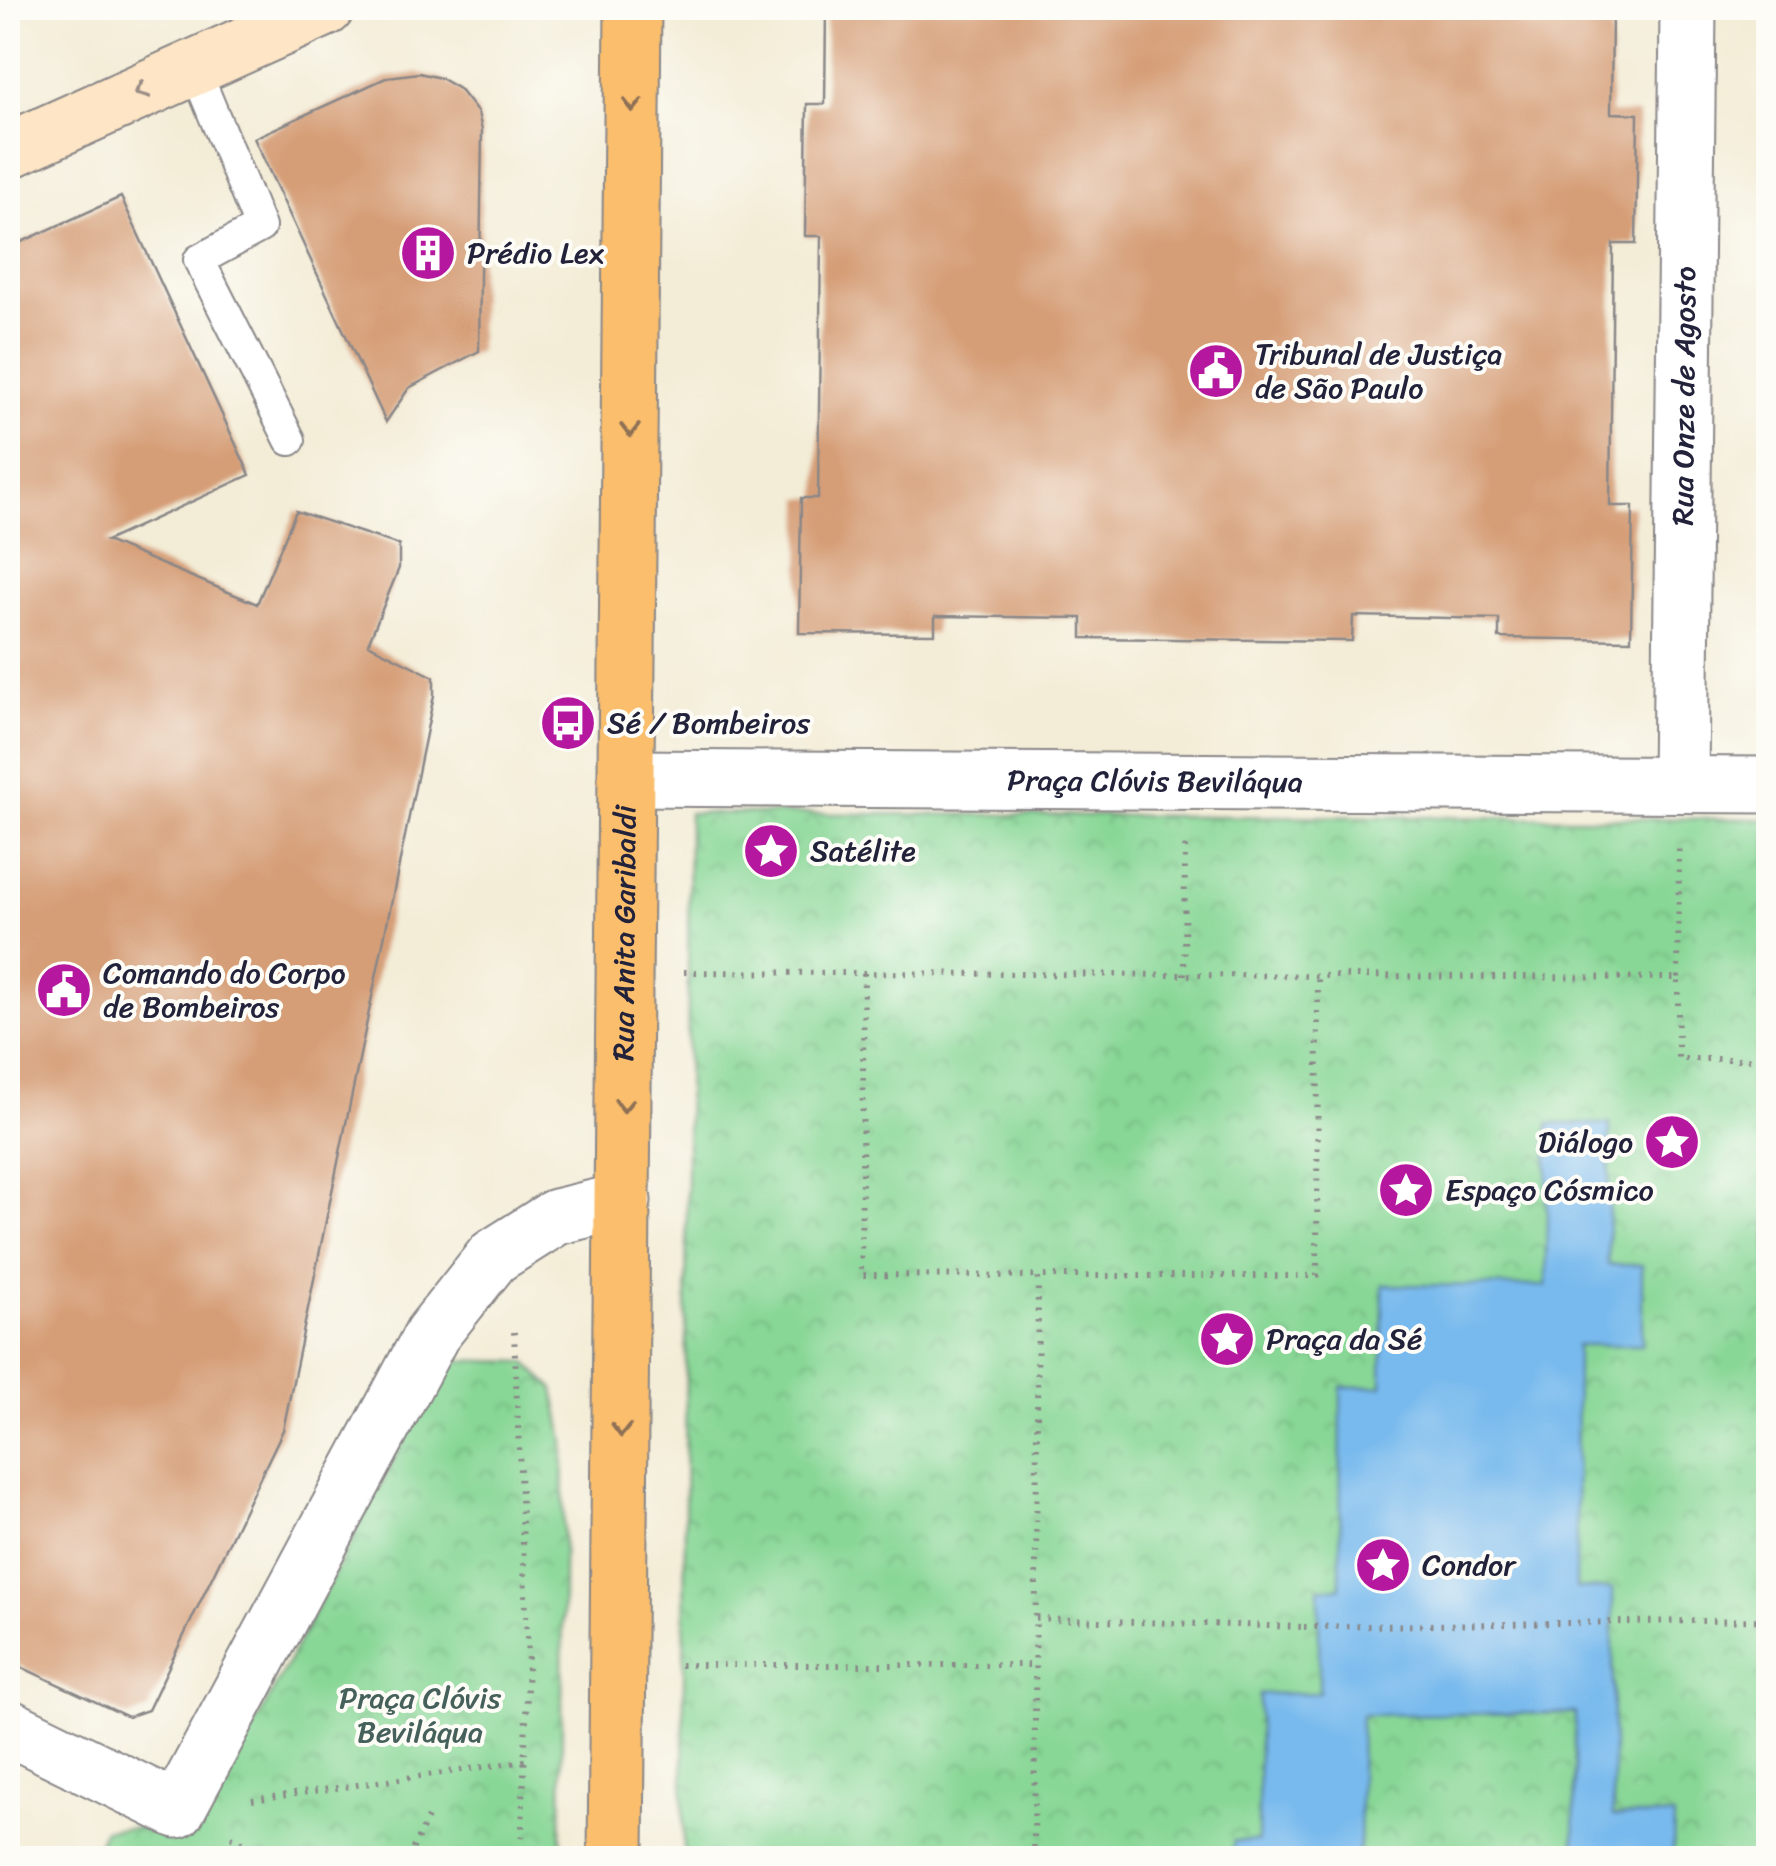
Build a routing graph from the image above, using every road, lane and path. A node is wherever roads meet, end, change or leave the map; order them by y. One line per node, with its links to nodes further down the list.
1 (326, 8): 4 (main road)
2 (633, 8): 7 (main road, Rua Anita Garibaldi, one-way to 7)
3 (1688, 8): 9 (street, Rua Onze de Agosto)
4 (194, 67): 5 (main road, one-way to 5); 6 (lane)
5 (8, 152)
6 (290, 440)
7 (627, 778): 8 (street, Praça Clóvis Beviláqua); 17 (main road, Rua Anita Garibaldi, one-way to 17)
8 (1186, 781): 9 (street, Praça Clóvis Beviláqua); 13 (path)
9 (1680, 784): 10 (street, Praça Clóvis Beviláqua); 15 (path)
10 (1768, 785)
11 (682, 972): 12 (path)
12 (864, 973): 13 (path); 19 (path)
13 (1184, 975): 14 (path)
14 (1318, 975): 15 (path); 19 (path)
15 (1678, 978): 16 (path)
16 (1768, 1059)
17 (623, 1200): 18 (street); 22 (main road, Rua Anita Garibaldi, one-way to 22)
18 (510, 1246): 25 (path); 26 (street)
19 (1038, 1276): 20 (path)
20 (1036, 1619): 21 (path, bridge); 23 (path)
21 (1768, 1620)
22 (619, 1665): 23 (path); 30 (main road, Rua Anita Garibaldi)
23 (1035, 1665): 31 (path)
24 (8, 1727): 26 (street)
25 (525, 1761): 26 (path); 29 (path)
26 (176, 1810)
27 (429, 1816): 28 (path)
28 (408, 1858)
29 (521, 1858)
30 (616, 1858)
31 (1034, 1858)

